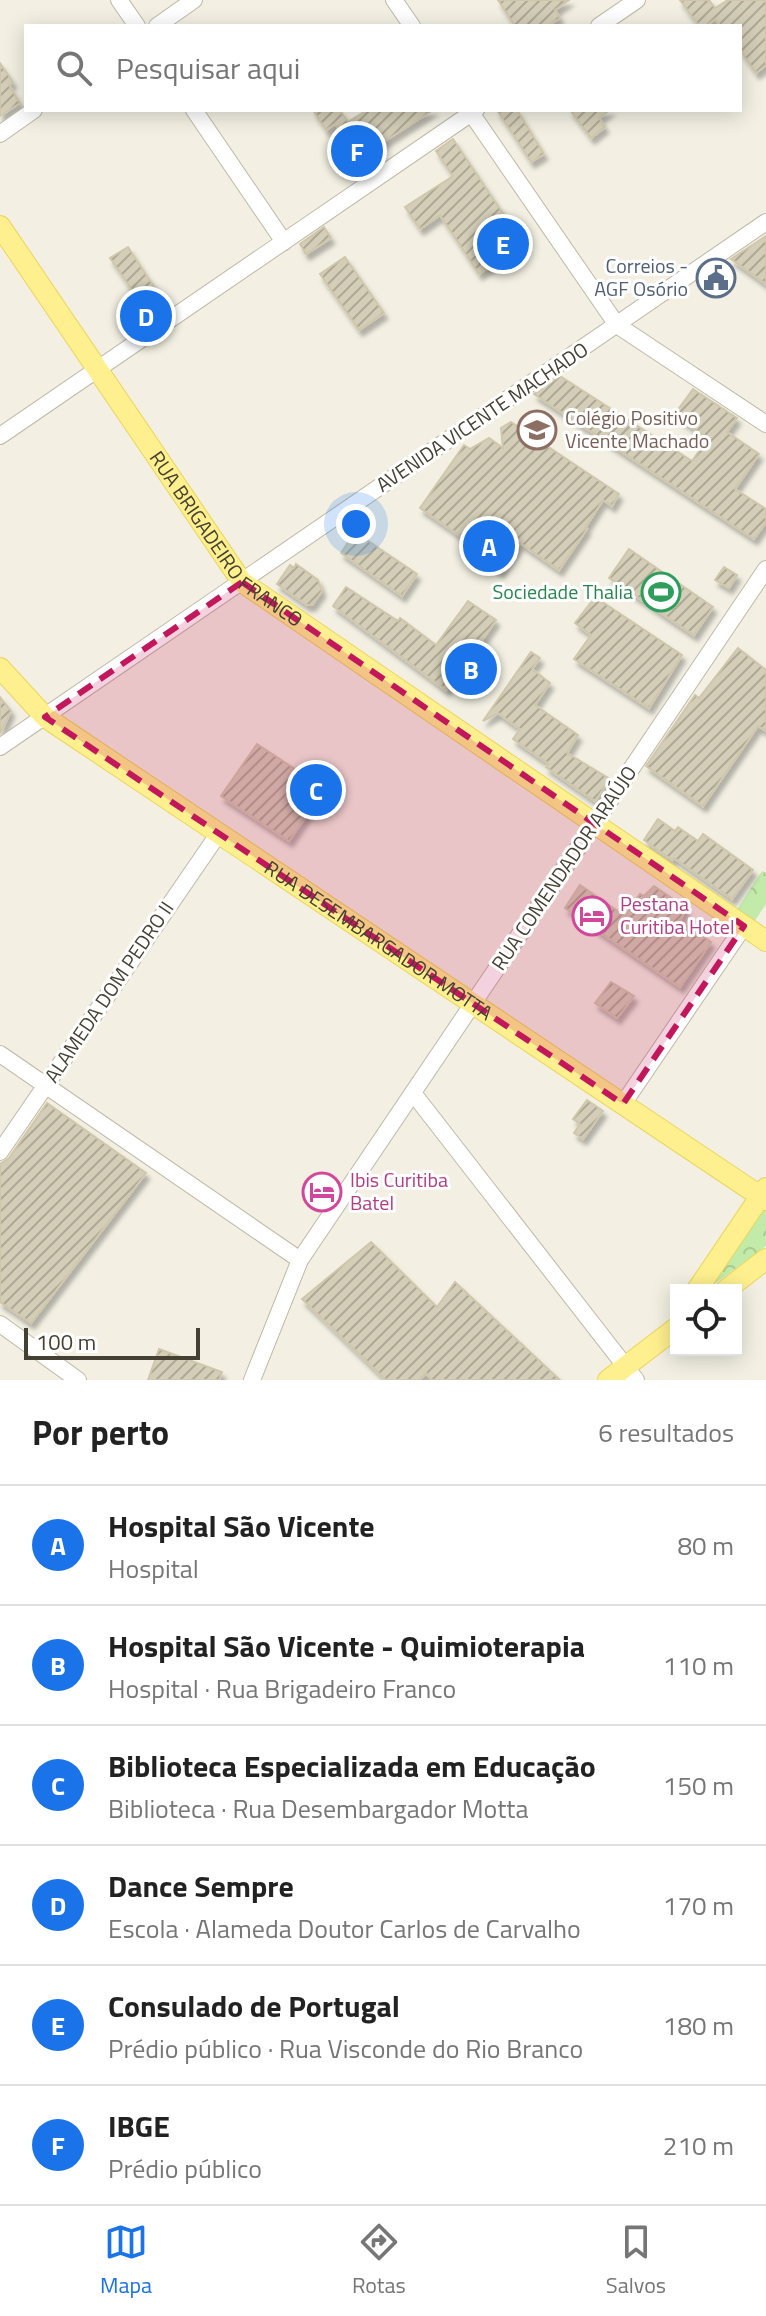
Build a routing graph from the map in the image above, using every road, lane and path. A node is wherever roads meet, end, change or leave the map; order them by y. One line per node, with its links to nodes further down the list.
1 (119, 0): 5 (street)
2 (194, 0): 6 (street)
3 (394, 0): 7 (street)
4 (637, 0): 8 (street)
5 (136, 24)
6 (160, 24)
7 (411, 24)
8 (602, 24)
9 (31, 112): 13 (street)
10 (195, 112): 16 (street)
11 (471, 112): 16 (street)
12 (473, 112): 17 (street)
13 (0, 134)
14 (766, 222): 17 (street, AVENIDA VICENTE MACHADO)
15 (0, 226): 18 (main road, RUA BRIGADEIRO FRANCO)
16 (284, 242): 18 (street)
17 (617, 325): 19 (street); 22 (street, AVENIDA VICENTE MACHADO)
18 (97, 369): 20 (street); 22 (main road, RUA BRIGADEIRO FRANCO)
19 (766, 424)
20 (0, 436)
21 (766, 569): 26 (street, RUA COMENDADOR ARAÚJO)
22 (242, 582): 24 (street, AVENIDA VICENTE MACHADO); 26 (main road, RUA BRIGADEIRO FRANCO)
23 (0, 668): 24 (main road, RUA DESEMBARGADOR MOTTA)
24 (45, 717): 25 (street, AVENIDA VICENTE MACHADO); 27 (main road, RUA DESEMBARGADOR MOTTA)
25 (0, 747)
26 (594, 824): 28 (main road, RUA BRIGADEIRO FRANCO); 30 (street, RUA COMENDADOR ARAÚJO)
27 (219, 833): 30 (main road, RUA DESEMBARGADOR MOTTA); 32 (street, ALAMEDA DOM PEDRO II)
28 (744, 926): 29 (main road, RUA BRIGADEIRO FRANCO); 34 (street)
29 (766, 941)
30 (473, 1004): 33 (street, RUA COMENDADOR ARAÚJO); 34 (main road, RUA DESEMBARGADOR MOTTA)
31 (0, 1054): 32 (street)
32 (45, 1086): 35 (street, ALAMEDA DOM PEDRO II); 38 (street)
33 (413, 1093): 38 (street, RUA COMENDADOR ARAÚJO); 43 (street)
34 (623, 1104): 36 (main road, RUA DESEMBARGADOR MOTTA)
35 (0, 1152)
36 (764, 1195): 39 (main road)
37 (766, 1259): 40 (main road)
38 (300, 1260): 45 (street, RUA COMENDADOR ARAÚJO)
39 (701, 1284)
40 (734, 1284)
41 (0, 1324): 44 (street)
42 (670, 1332): 43 (main road)
43 (631, 1374): 46 (main road)
44 (78, 1380)
45 (252, 1380)
46 (608, 1380)

